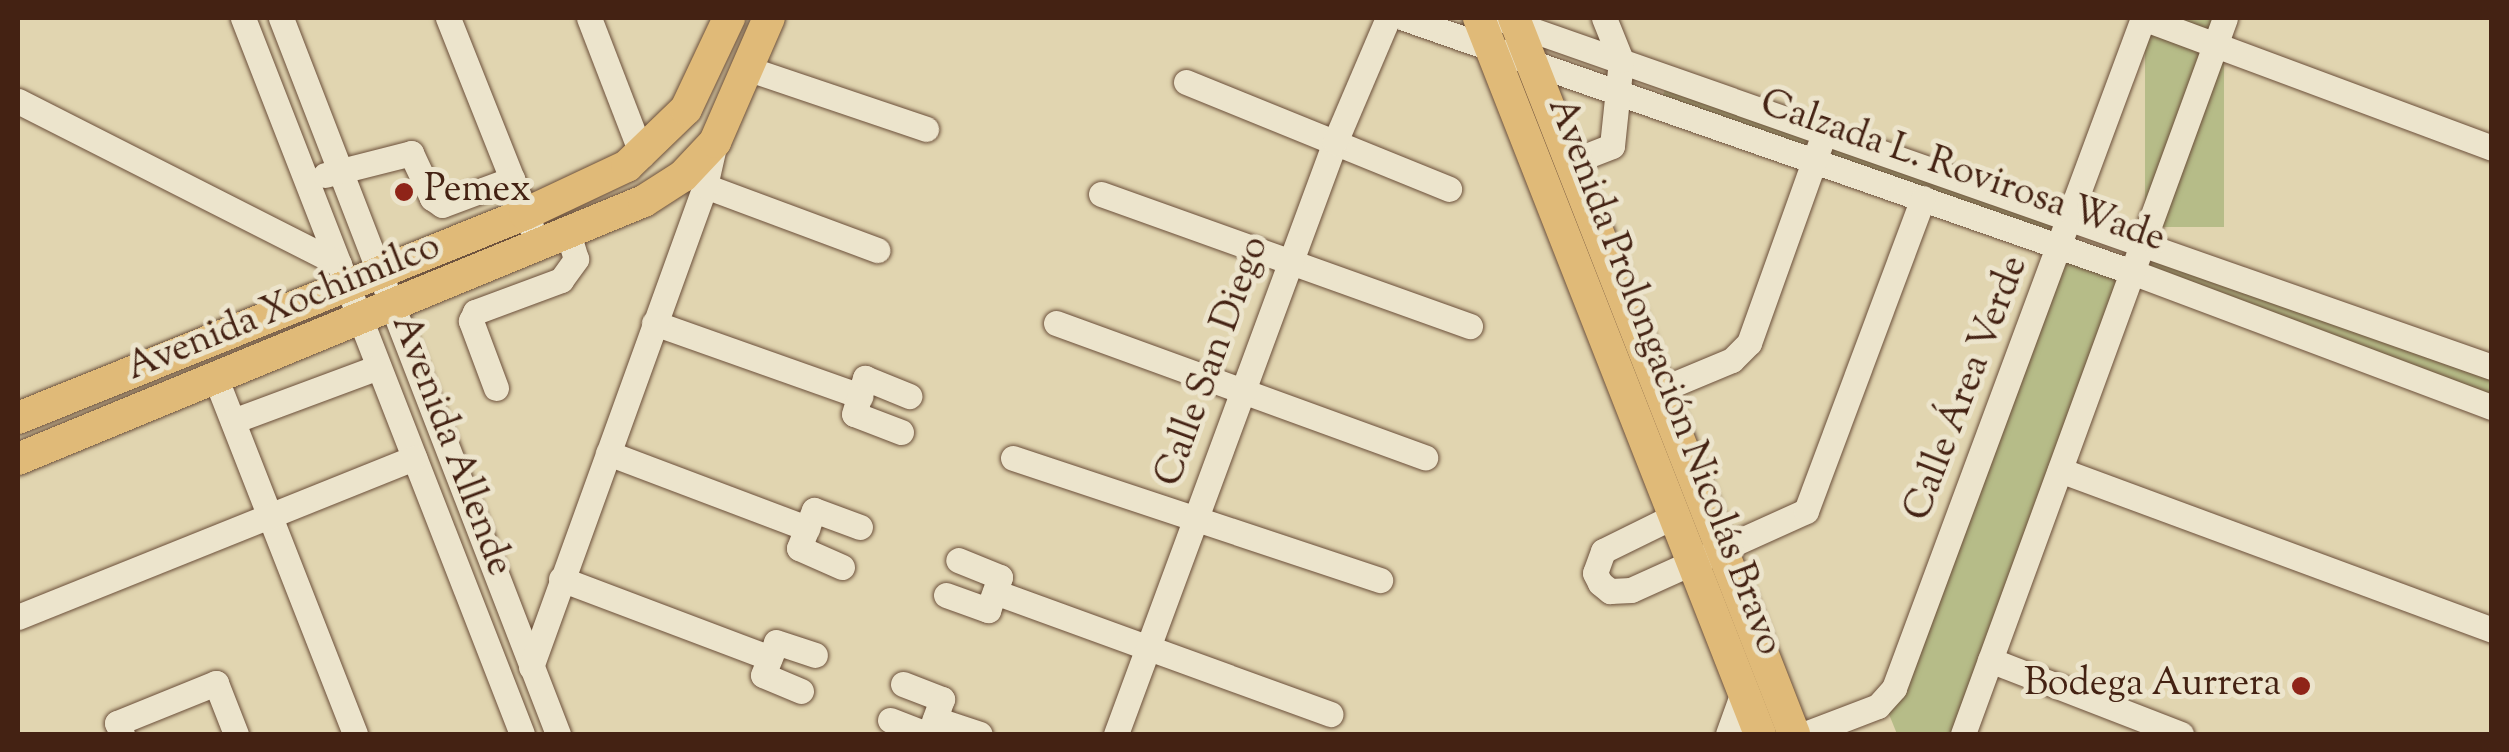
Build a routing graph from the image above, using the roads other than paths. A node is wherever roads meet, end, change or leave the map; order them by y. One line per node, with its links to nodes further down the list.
1 (243, 18): 29 (street, Avenida Allende)
2 (281, 18): 28 (street, Avenida Allende)
3 (448, 18): 30 (street)
4 (589, 18): 25 (street)
5 (729, 18): 25 (main road, Avenida Xochimilco)
6 (769, 18): 16 (main road, Avenida Xochimilco)
7 (1388, 18): 23 (street, Calle San Diego)
8 (1404, 18): 12 (street, Calzada L. Rovirosa Wade)
9 (1604, 18): 14 (street)
10 (2143, 18): 13 (street); 36 (street, Calle Área Verde)
11 (2224, 18): 13 (street)
12 (1500, 25): 14 (street, Calzada L. Rovirosa Wade); 15 (main road, Avenida Prolongación Nicolás Bravo); 69 (main road, Avenida Prolongación Nicolás Bravo)
13 (2215, 44): 24 (street); 38 (street)
14 (1621, 60): 18 (street); 21 (street, Calzada L. Rovirosa Wade)
15 (1533, 65): 18 (street, Calzada L. Rovirosa Wade); 27 (main road, Avenida Prolongación Nicolás Bravo)
16 (749, 70): 20 (street); 22 (main road, Avenida Xochimilco)
17 (1186, 82): 23 (street)
18 (1621, 94): 26 (street, Calzada L. Rovirosa Wade); 27 (street)
19 (18, 100): 44 (street)
20 (926, 129)
21 (1825, 131): 26 (street); 36 (street, Calzada L. Rovirosa Wade)
22 (714, 142): 31 (street); 37 (main road, Avenida Xochimilco)
23 (1335, 142): 32 (street); 41 (street, Calle San Diego)
24 (2492, 148)
25 (642, 155): 35 (main road, Avenida Xochimilco)
26 (1814, 160): 34 (street, Calzada L. Rovirosa Wade); 54 (street)
27 (1571, 162): 54 (main road, Avenida Prolongación Nicolás Bravo)
28 (341, 174): 29 (street); 30 (street); 43 (street, Avenida Allende)
29 (305, 177): 44 (street, Avenida Allende)
30 (512, 179): 35 (street)
31 (705, 186): 40 (street); 47 (street)
32 (1450, 189)
33 (1101, 194): 41 (street)
34 (1922, 198): 39 (street, Calzada L. Rovirosa Wade); 73 (street)
35 (526, 214): 37 (street); 43 (main road, Avenida Xochimilco)
36 (2072, 216): 38 (street, Calzada L. Rovirosa Wade); 39 (street, Calle Área Verde)
37 (554, 242): 45 (main road, Avenida Xochimilco); 53 (street)
38 (2143, 242): 42 (street); 51 (street, Calzada L. Rovirosa Wade)
39 (2062, 247): 42 (street, Calzada L. Rovirosa Wade); 103 (street, Calle Área Verde)
40 (876, 250)
41 (1290, 264): 49 (street); 55 (street, Calle San Diego)
42 (2132, 272): 58 (street, Calzada L. Rovirosa Wade); 67 (street)
43 (379, 274): 44 (main road, Avenida Xochimilco); 45 (street, Avenida Allende)
44 (343, 275): 46 (street, Avenida Allende); 59 (main road, Avenida Xochimilco)
45 (392, 308): 46 (main road, Avenida Xochimilco); 86 (street, Avenida Allende)
46 (361, 322): 50 (street, Avenida Allende); 52 (main road, Avenida Xochimilco)
47 (654, 323): 56 (street); 62 (street)
48 (1056, 323): 55 (street)
49 (1470, 326)
50 (378, 367): 60 (street); 64 (street, Avenida Allende)
51 (2492, 367)
52 (216, 379): 60 (street); 66 (main road, Avenida Xochimilco)
53 (496, 388)
54 (1660, 390): 73 (main road, Avenida Prolongación Nicolás Bravo)
55 (1243, 391): 63 (street); 70 (street, Calle San Diego)
56 (860, 396): 57 (street); 61 (street)
57 (909, 396)
58 (2492, 407)
59 (18, 418)
60 (233, 421): 68 (street)
61 (900, 432)
62 (608, 452): 72 (street); 76 (street)
63 (1425, 457)
64 (414, 458): 68 (street); 96 (street, Avenida Allende)
65 (1013, 458): 70 (street)
66 (18, 459)
67 (2060, 470): 81 (street); 85 (street)
68 (270, 516): 80 (street); 95 (street)
69 (1674, 516): 73 (main road, Avenida Prolongación Nicolás Bravo); 73 (street)
70 (1197, 517): 77 (street); 82 (street, Calle San Diego)
71 (860, 527): 72 (street)
72 (807, 529): 75 (street)
73 (1707, 555): 89 (main road, Avenida Prolongación Nicolás Bravo); 102 (main road, Avenida Prolongación Nicolás Bravo)
74 (958, 560): 78 (street)
75 (842, 567)
76 (561, 579): 84 (street); 86 (street)
77 (1380, 580)
78 (994, 593): 79 (street); 82 (street)
79 (946, 596)
80 (18, 617)
81 (2492, 630)
82 (1148, 648): 90 (street); 99 (street, Calle San Diego)
83 (815, 655): 84 (street)
84 (770, 658): 88 (street)
85 (1990, 660): 104 (street); 105 (street)
86 (531, 667): 97 (street, Avenida Allende)
87 (903, 684): 93 (street)
88 (800, 691)
89 (1743, 692): 100 (street); 101 (main road, Avenida Prolongación Nicolás Bravo)
90 (1330, 714)
91 (890, 720): 93 (street)
92 (120, 729): 94 (street)
93 (930, 729): 98 (street)
94 (236, 734)
95 (355, 734)
96 (522, 734)
97 (558, 734)
98 (980, 734)
99 (1116, 734)
100 (1728, 734)
101 (1760, 734)
102 (1794, 734)
103 (1806, 734)
104 (1964, 734)
105 (2181, 734)

